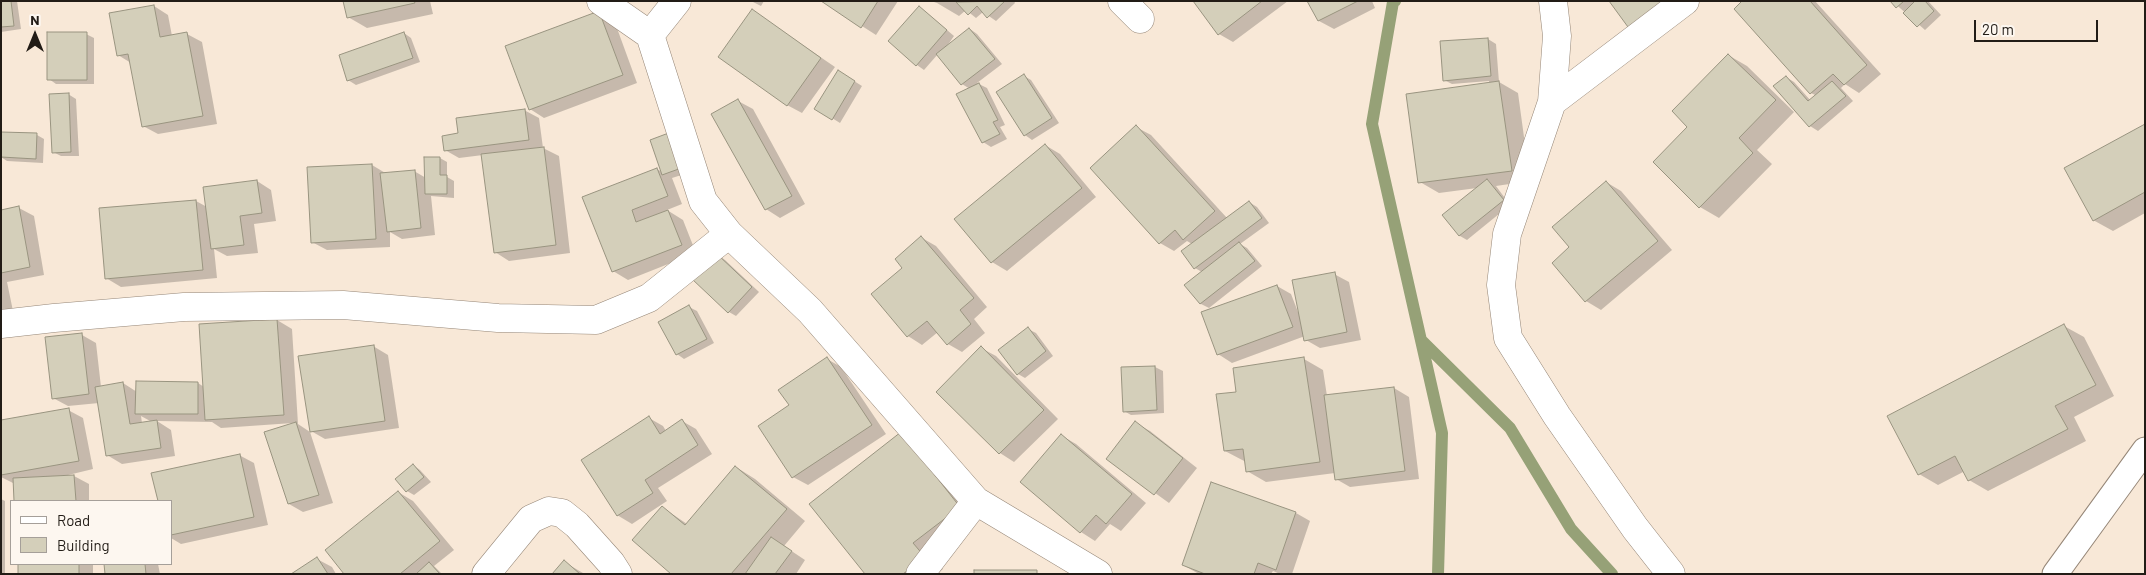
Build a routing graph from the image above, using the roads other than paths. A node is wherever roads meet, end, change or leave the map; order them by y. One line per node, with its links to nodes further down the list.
1 (601, 1): 5 (street)
2 (676, 1): 5 (street)
3 (1553, 1): 6 (street)
4 (1685, 1): 6 (street)
5 (650, 35): 7 (street)
6 (1552, 102): 15 (street)
7 (729, 234): 8 (street); 10 (street)
8 (1, 324)
9 (2145, 450): 16 (lane)
10 (976, 501): 13 (street); 14 (street)
11 (486, 574): 12 (street)
12 (618, 574)
13 (920, 574)
14 (1098, 574)
15 (1671, 574)
16 (2055, 574)

